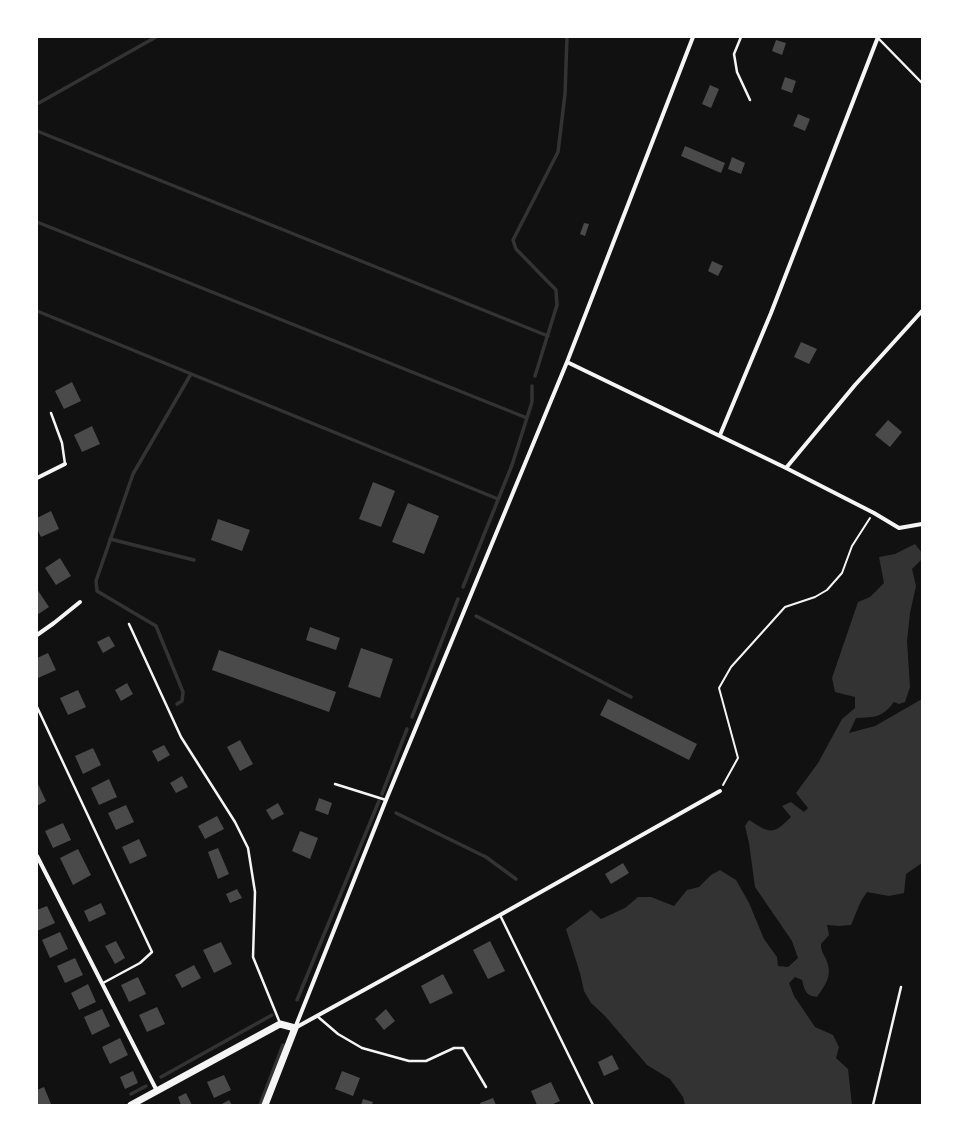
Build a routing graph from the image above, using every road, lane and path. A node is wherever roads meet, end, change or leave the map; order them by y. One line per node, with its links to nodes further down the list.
1 (693, 37): 7 (street)
2 (740, 37): 5 (lane)
3 (878, 37): 4 (lane); 9 (street)
4 (922, 83)
5 (750, 100)
6 (922, 311): 11 (street)
7 (567, 362): 9 (street); 21 (street)
8 (51, 412): 10 (lane)
9 (720, 435): 11 (street)
10 (65, 464): 12 (street)
11 (786, 468): 13 (street)
12 (37, 478)
13 (874, 514): 14 (street); 20 (path)
14 (922, 524)
15 (80, 602): 17 (street)
16 (129, 624): 27 (lane)
17 (37, 635)
18 (37, 708): 24 (lane)
19 (336, 784): 21 (lane)
20 (720, 791): 23 (street)
21 (386, 800): 28 (street)
22 (37, 856): 24 (street)
23 (500, 915): 26 (street); 33 (lane)
24 (103, 983): 30 (street)
25 (901, 987): 34 (lane)
26 (316, 1016): 28 (street); 29 (lane)
27 (280, 1024): 28 (street); 30 (street)
28 (294, 1028): 32 (street)
29 (486, 1087)
30 (157, 1091): 31 (street)
31 (131, 1105)
32 (266, 1105)
33 (594, 1105)
34 (873, 1105)

